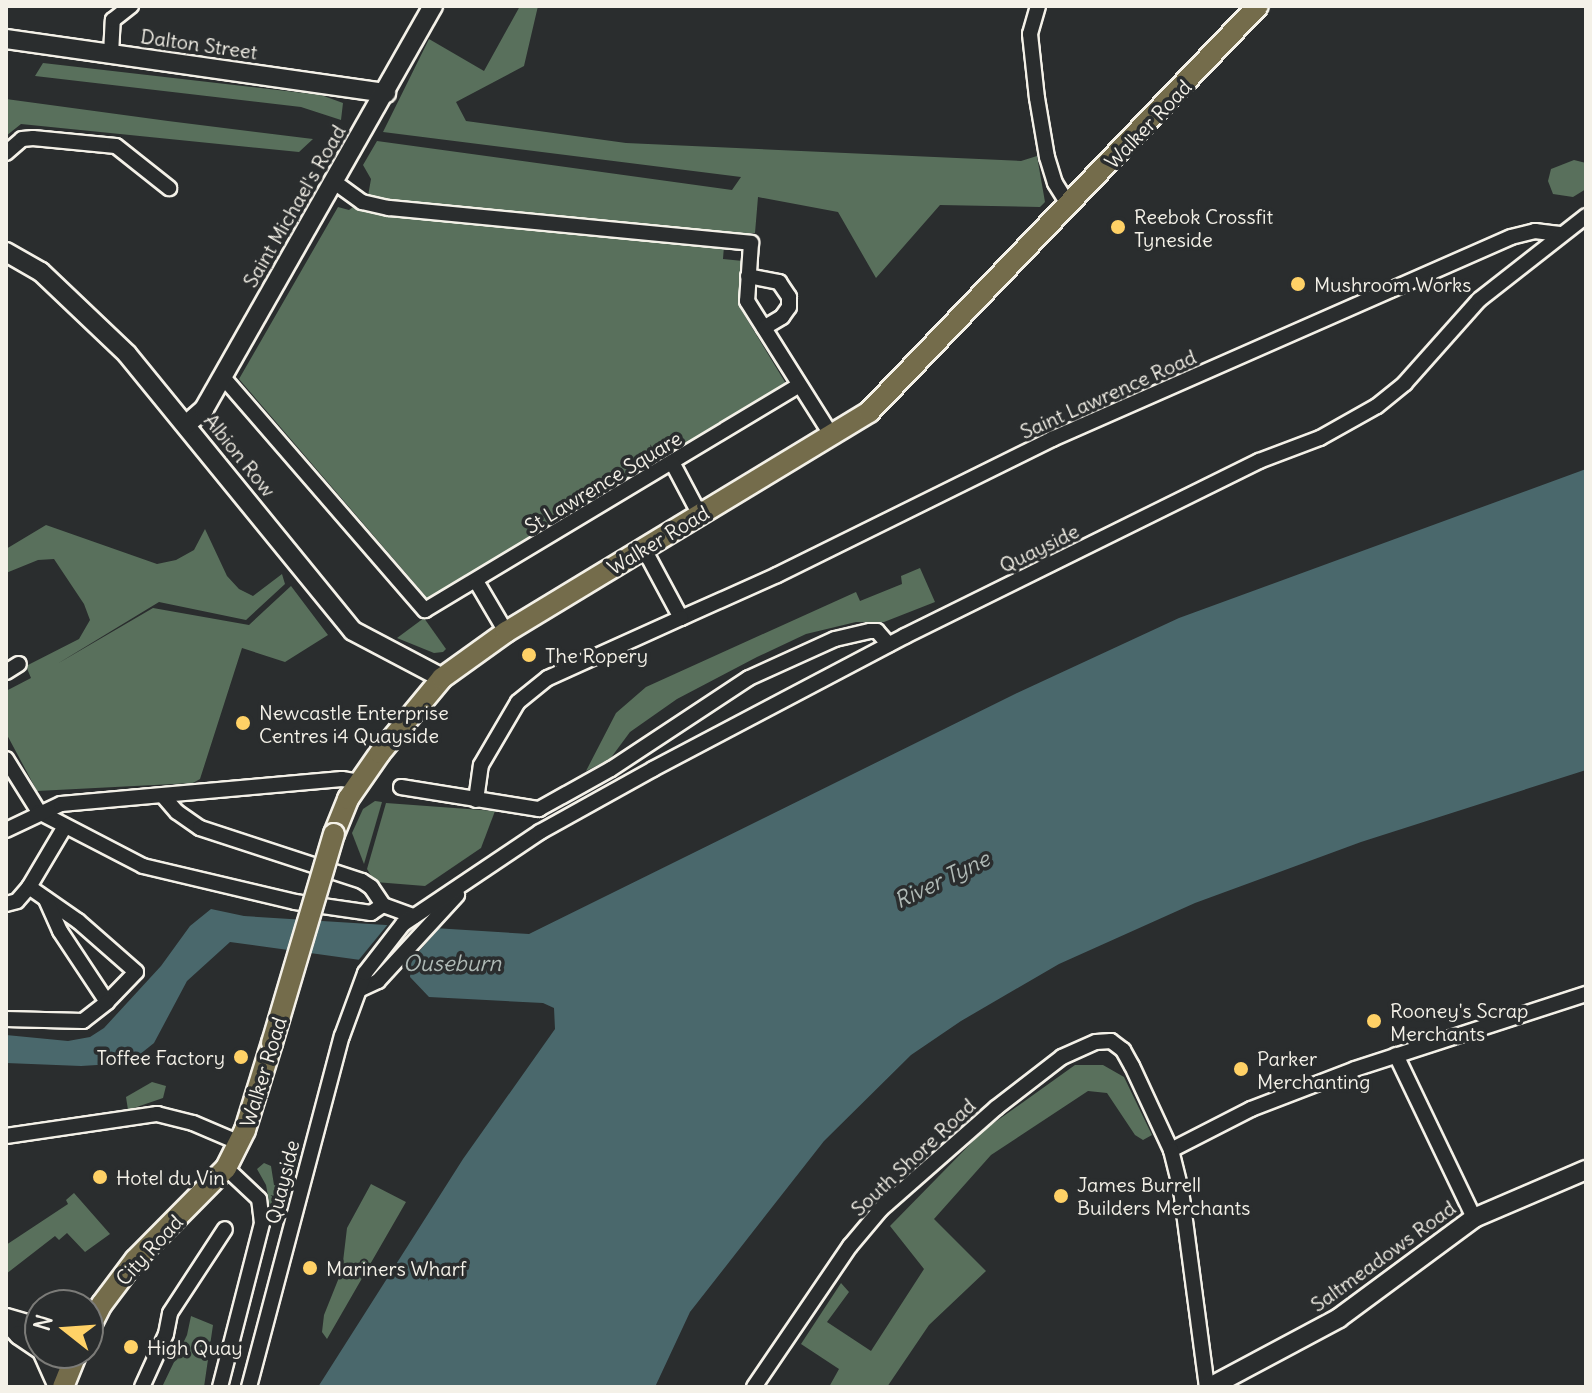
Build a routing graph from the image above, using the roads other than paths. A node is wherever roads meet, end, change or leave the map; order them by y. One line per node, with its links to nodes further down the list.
1 (131, 6): 6 (street)
2 (433, 6): 7 (street, Saint Michael's Road)
3 (1038, 6): 11 (street)
4 (1258, 6): 11 (main road, Walker Road)
5 (6, 39): 6 (street, Dalton Street)
6 (111, 54): 7 (street, Dalton Street)
7 (386, 93): 9 (street, Saint Michael's Road)
8 (6, 153): 10 (street)
9 (338, 174): 15 (street); 17 (street, Saint Michael's Road)
10 (169, 188)
11 (1068, 204): 20 (main road, Walker Road)
12 (1586, 216): 13 (street, Quayside)
13 (1560, 234): 25 (street, Saint Lawrence Road); 27 (street, Quayside)
14 (6, 252): 19 (street, Albion Row)
15 (748, 276): 16 (street); 16 (street)
16 (764, 328): 18 (street)
17 (222, 376): 19 (street, Saint Michael's Road); 24 (street, St Lawrence Square)
18 (799, 385): 20 (street); 21 (street, St Lawrence Square)
19 (187, 424): 30 (street, Albion Row)
20 (832, 436): 22 (main road, Walker Road)
21 (673, 464): 22 (street); 24 (street, St Lawrence Square)
22 (700, 515): 23 (main road, Walker Road)
23 (644, 549): 25 (street); 26 (main road, Walker Road)
24 (476, 581): 26 (street)
25 (681, 618): 35 (street, Saint Lawrence Road)
26 (506, 632): 30 (main road, Walker Road)
27 (889, 645): 35 (street); 39 (street, Quayside)
28 (19, 664): 29 (street)
29 (6, 672)
30 (442, 678): 32 (main road, Walker Road)
31 (6, 759): 36 (street)
32 (360, 782): 34 (street); 51 (main road, Walker Road, bridge)
33 (401, 787): 35 (street)
34 (163, 796): 36 (street); 43 (street)
35 (476, 800)
36 (39, 812): 37 (street); 38 (street)
37 (64, 828): 40 (street); 43 (street)
38 (6, 830)
39 (476, 874): 44 (street, Quayside); 45 (street, Quayside)
40 (29, 887): 41 (street); 42 (street)
41 (46, 899): 47 (street); 47 (street)
42 (6, 904)
43 (381, 907): 44 (street)
44 (408, 920): 45 (street, Quayside)
45 (361, 989): 62 (street, Quayside)
46 (1586, 994): 49 (street)
47 (107, 1002): 48 (street)
48 (6, 1019)
49 (1396, 1055): 52 (street); 55 (street)
50 (6, 1136): 51 (street)
51 (240, 1143): 54 (main road, Walker Road)
52 (1171, 1150): 63 (street, South Shore Road); 64 (street)
53 (1586, 1170): 55 (street, Saltmeadows Road)
54 (223, 1172): 57 (main road, City Road); 61 (street)
55 (1474, 1218): 64 (street, Saltmeadows Road)
56 (225, 1229): 60 (street)
57 (104, 1300)
58 (6, 1320): 59 (street)
59 (24, 1338)
60 (142, 1387)
61 (220, 1387)
62 (249, 1387)
63 (754, 1387)
64 (1208, 1387)

